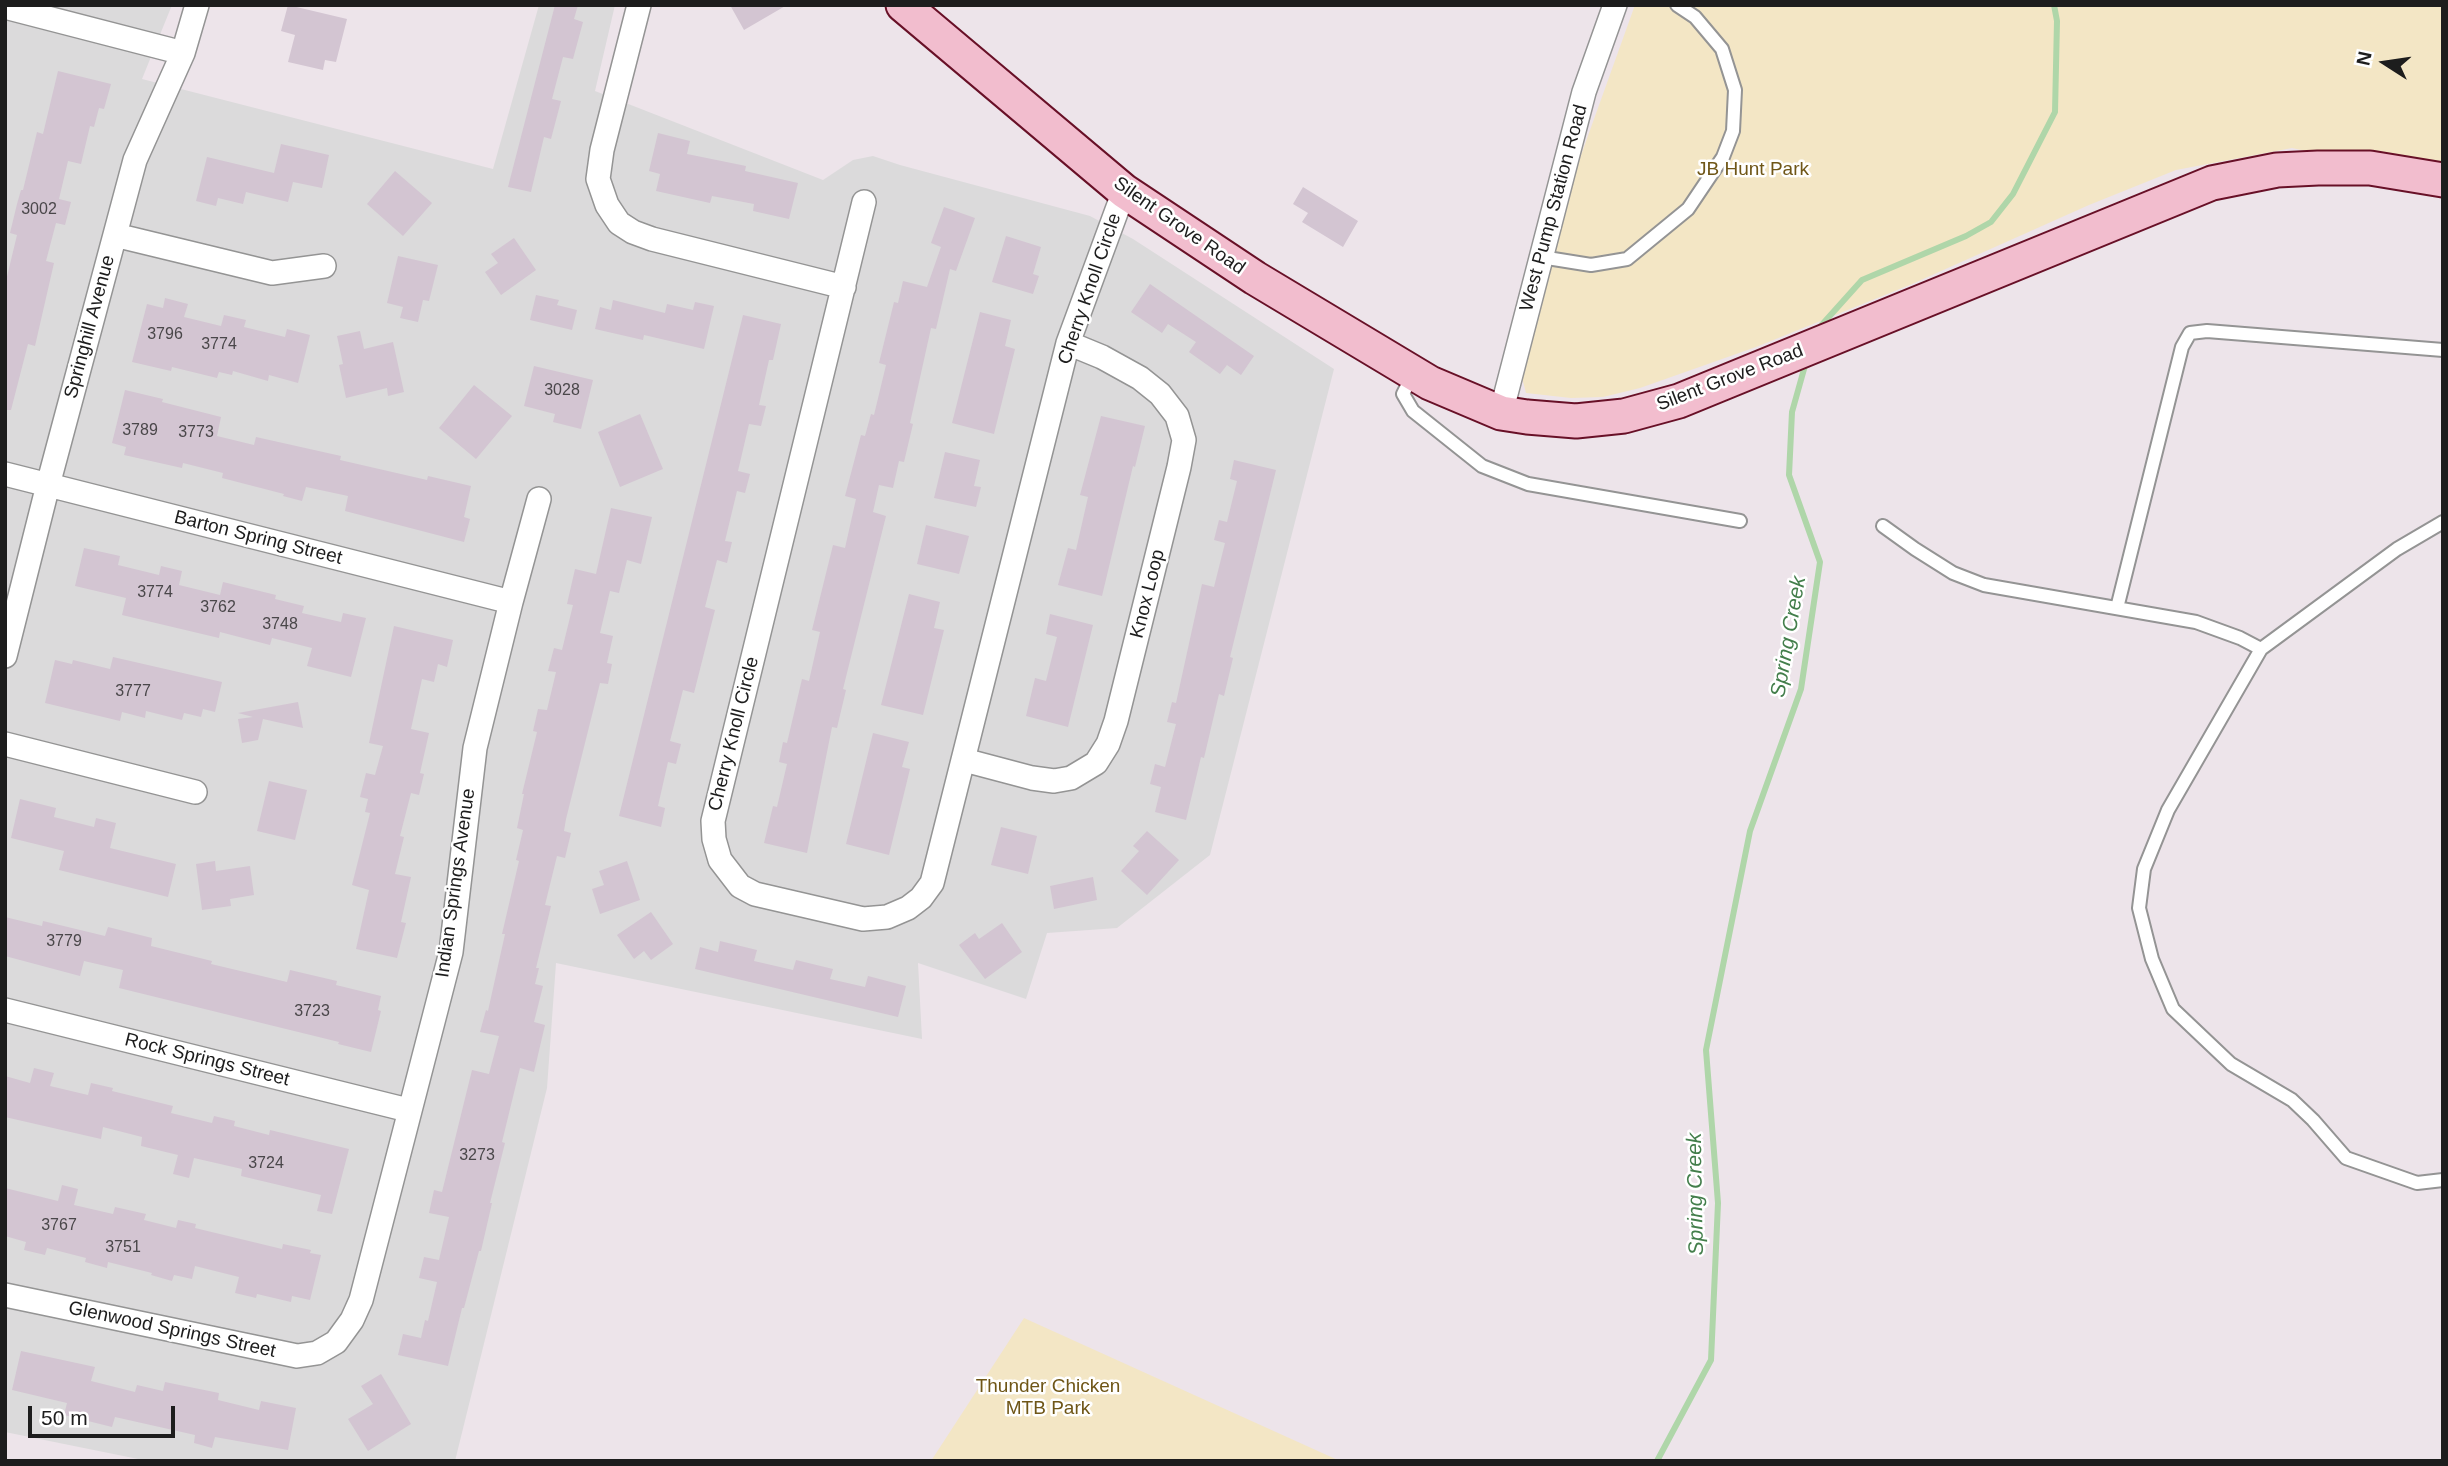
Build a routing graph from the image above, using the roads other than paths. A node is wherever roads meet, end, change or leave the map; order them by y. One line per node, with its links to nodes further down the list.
1 (197, 5): 7 (street, Springhill Avenue)
2 (639, 5): 14 (street)
3 (902, 5): 9 (street, Silent Grove Road)
4 (1615, 5): 12 (street, West Pump Station Road)
5 (1677, 5): 12 (lane)
6 (5, 8): 7 (street)
7 (183, 53): 11 (street, Springhill Avenue)
8 (2443, 180): 18 (street, Silent Grove Road)
9 (1124, 191): 15 (street, Cherry Knoll Circle); 17 (street, Silent Grove Road)
10 (864, 202): 14 (street, Cherry Knoll Circle)
11 (115, 235): 13 (street); 20 (street, Springhill Avenue)
12 (1541, 257): 18 (street, West Pump Station Road)
13 (324, 266)
14 (844, 286): 30 (street, Cherry Knoll Circle)
15 (1068, 343): 30 (street, Cherry Knoll Circle); 30 (street, Knox Loop)
16 (2443, 350): 26 (lane)
17 (1413, 373): 18 (street, Silent Grove Road); 22 (lane)
18 (1501, 413)
19 (5, 474): 20 (street, Barton Spring Street)
20 (48, 485): 25 (street, Barton Spring Street); 28 (street, Springhill Avenue)
21 (539, 499): 25 (street, Indian Springs Avenue)
22 (1740, 521)
23 (2443, 522): 27 (lane)
24 (1884, 526): 26 (lane)
25 (511, 602): 33 (street, Indian Springs Avenue)
26 (2117, 608): 27 (lane)
27 (2261, 649): 34 (lane)
28 (5, 656)
29 (5, 744): 31 (street)
30 (964, 760)
31 (195, 792)
32 (5, 1010): 33 (street, Rock Springs Street)
33 (408, 1110): 36 (street, Indian Springs Avenue)
34 (2443, 1180)
35 (5, 1295): 36 (street, Glenwood Springs Street)
36 (336, 1342)

